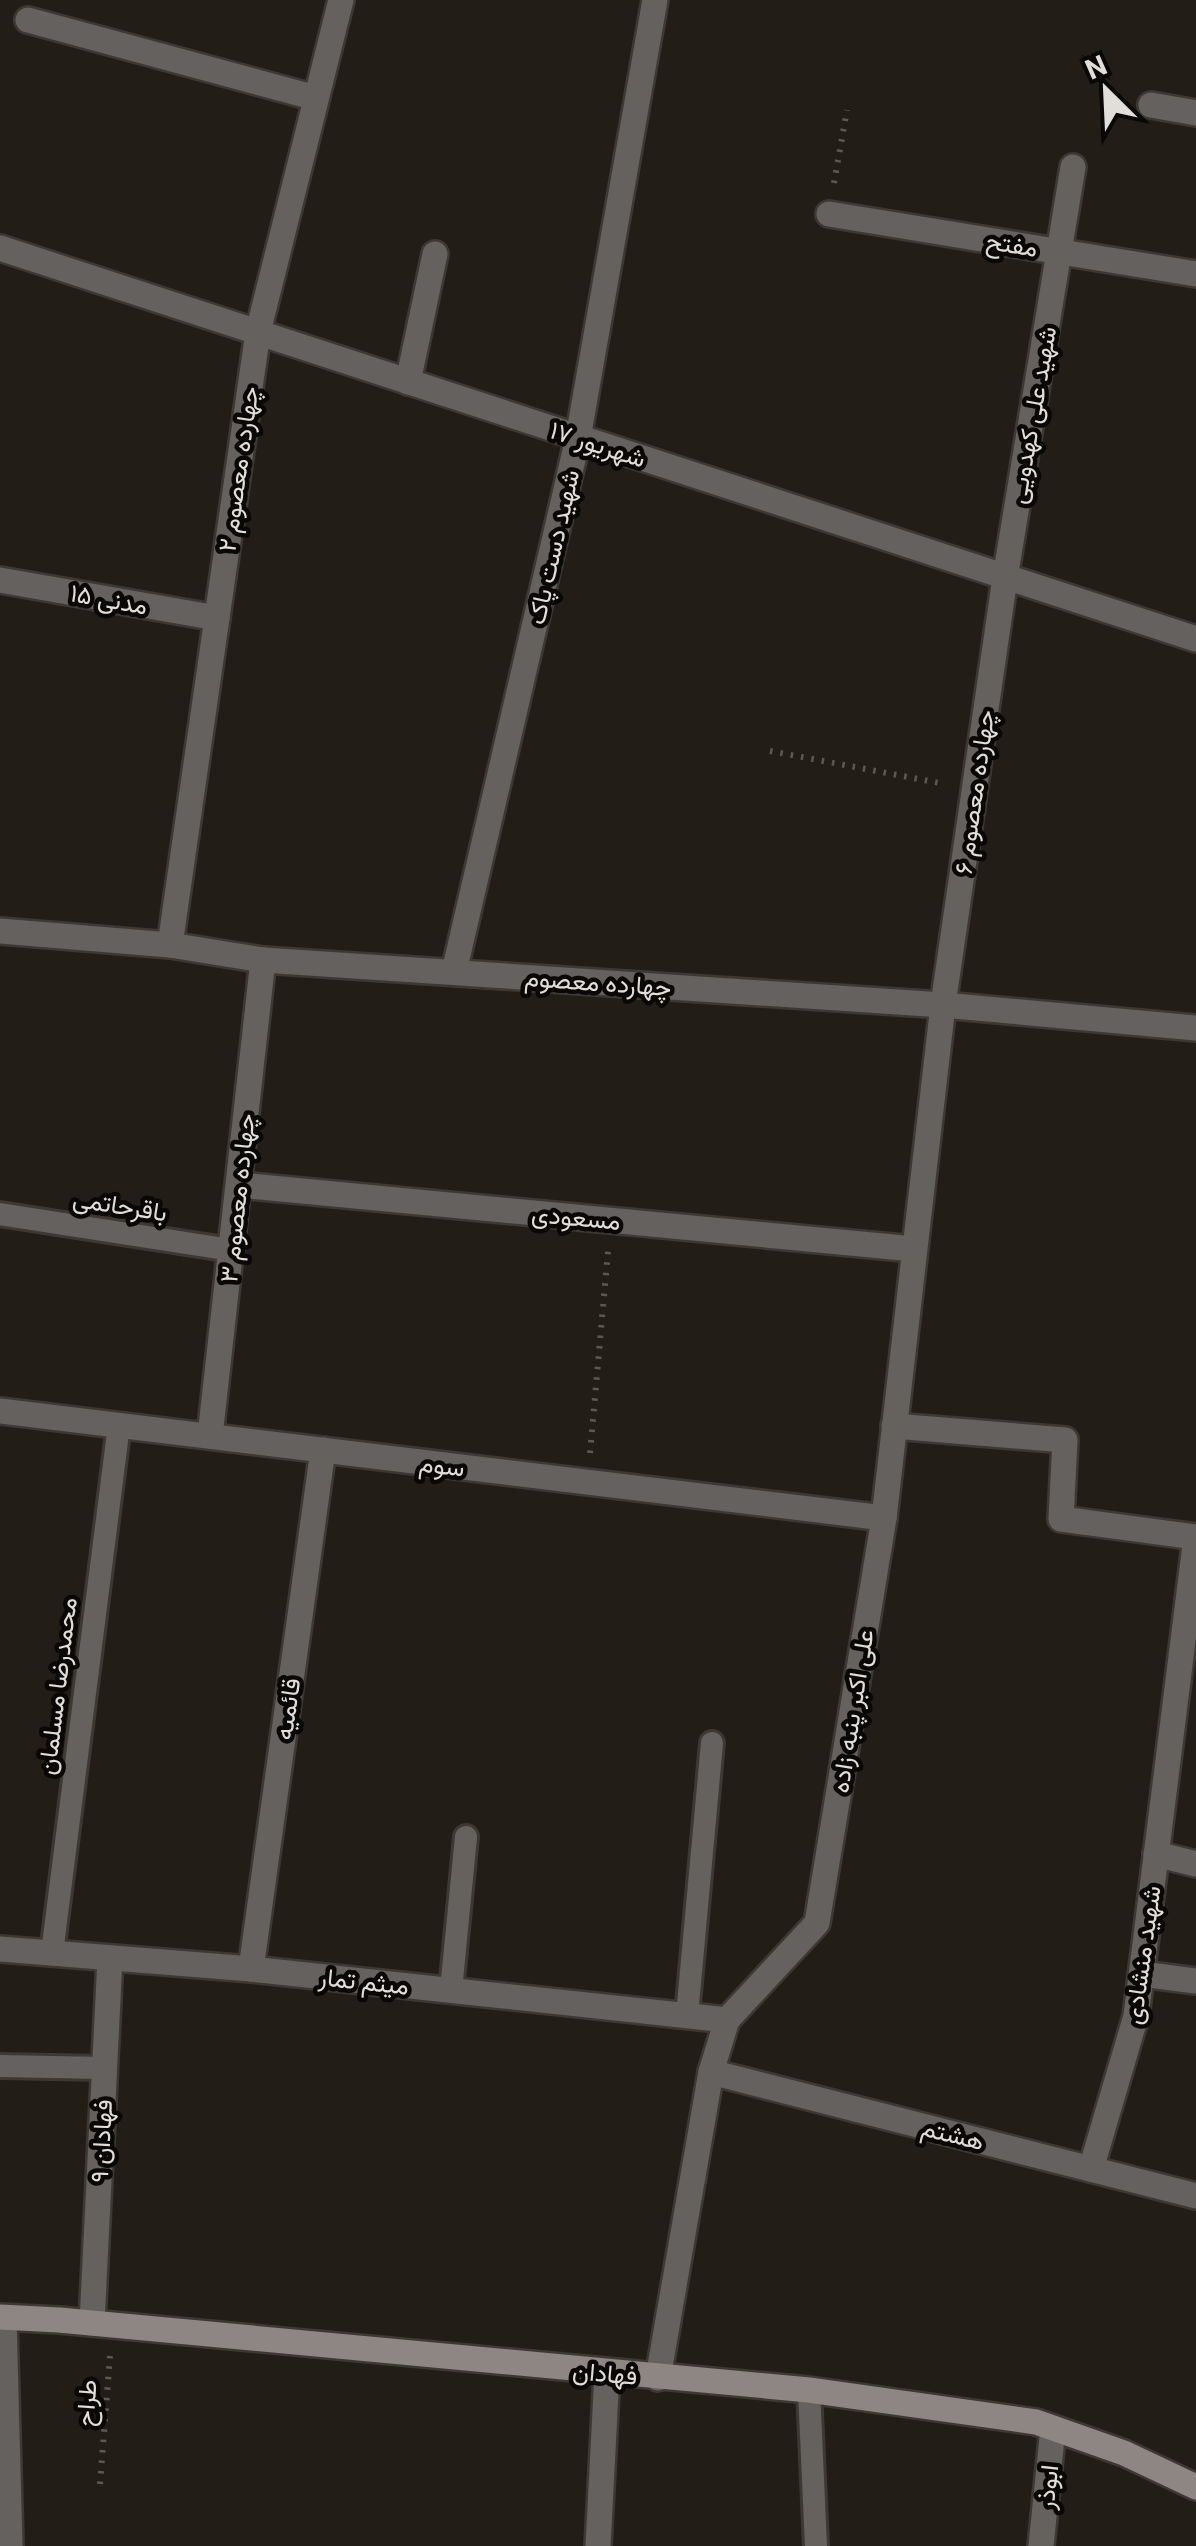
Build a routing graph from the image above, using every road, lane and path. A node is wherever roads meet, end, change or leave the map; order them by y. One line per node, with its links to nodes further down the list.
1 (341, 0): 4 (street, چهارده معصوم ۲)
2 (656, 0): 16 (street, شهید دست پاک)
3 (28, 20): 4 (street)
4 (316, 98): 14 (street, چهارده معصوم ۲)
5 (1150, 105): 7 (street)
6 (847, 110): 9 (path)
7 (1196, 112)
8 (1073, 167): 11 (street, شهید علی کهدویی)
9 (829, 214): 11 (street, مفتح)
10 (0, 248): 14 (street, ۱۷ شهریور)
11 (1060, 252): 13 (street, مفتح); 17 (street, شهید علی کهدویی)
12 (435, 254): 15 (street)
13 (1196, 274)
14 (258, 332): 15 (street, ۱۷ شهریور); 19 (street, چهارده معصوم ۲)
15 (408, 382): 16 (street, ۱۷ شهریور)
16 (578, 438): 17 (street, ۱۷ شهریور); 26 (street, شهید دست پاک)
17 (1005, 578): 20 (street, ۱۷ شهریور); 22 (street, چهارده معصوم ۶)
18 (0, 580): 19 (street, مدنی ۱۵)
19 (217, 618): 24 (street, چهارده معصوم ۲)
20 (1196, 639)
21 (770, 752): 22 (path)
22 (974, 790): 27 (street, چهارده معصوم ۶)
23 (0, 931): 24 (street, چهارده معصوم)
24 (170, 945): 25 (street, چهارده معصوم)
25 (263, 960): 26 (street, چهارده معصوم); 29 (street, چهارده معصوم ۳)
26 (454, 972): 27 (street, چهارده معصوم)
27 (943, 1004): 28 (street, چهارده معصوم); 32 (street, علی اکبر پنبه زاده)
28 (1196, 1028)
29 (238, 1184): 31 (street, مسعودی); 33 (street, چهارده معصوم ۳)
30 (0, 1214): 33 (lane, باقرحاتمی)
31 (611, 1220): 32 (street, مسعودی); 39 (path)
32 (914, 1249): 36 (street, علی اکبر پنبه زاده)
33 (231, 1250): 37 (street, چهارده معصوم ۳)
34 (0, 1411): 35 (street, سوم)
35 (119, 1425): 37 (street, سوم); 48 (lane, محمدرضا مسلمان)
36 (894, 1426): 40 (street, علی اکبر پنبه زاده); 41 (street)
37 (210, 1436): 38 (street, سوم)
38 (322, 1450): 39 (street, سوم); 50 (street, قائمیه)
39 (587, 1482): 40 (street, سوم)
40 (884, 1518): 55 (street, علی اکبر پنبه زاده)
41 (1196, 1537): 42 (street, شهید منشادی)
42 (1190, 1636): 45 (street, شهید منشادی)
43 (712, 1744): 54 (lane)
44 (466, 1836): 53 (lane)
45 (1156, 1854): 46 (street, شهید منشادی); 51 (street, شهید منشادی)
46 (1196, 1864)
47 (0, 1949): 48 (street, میثم تمار)
48 (52, 1953): 49 (street, میثم تمار)
49 (110, 1958): 50 (street, میثم تمار); 57 (street, فهادان ۹)
50 (252, 1969): 53 (street, میثم تمار)
51 (1142, 1974): 52 (street); 59 (street, شهید منشادی)
52 (1196, 1981)
53 (451, 1990): 54 (street, میثم تمار)
54 (686, 2015): 55 (street, میثم تمار)
55 (727, 2020): 58 (street, علی اکبر پنبه زاده)
56 (0, 2066): 57 (lane)
57 (104, 2068): 62 (street, فهادان ۹)
58 (711, 2072): 59 (street, هشتم); 64 (street, علی اکبر پنبه زاده)
59 (1091, 2169): 60 (street, هشتم)
60 (1196, 2196)
61 (2, 2318): 62 (street, فهادان); 69 (street)
62 (102, 2324): 63 (street, فهادان); 67 (path, طراح)
63 (607, 2373): 64 (street, فهادان); 70 (street)
64 (658, 2378): 65 (street, فهادان)
65 (809, 2390): 66 (street, فهادان); 71 (lane)
66 (1053, 2428): 68 (street, فهادان); 72 (street, ابوذر)
67 (100, 2484)
68 (1196, 2487)
69 (10, 2546)
70 (598, 2546)
71 (816, 2546)
72 (1041, 2546)

